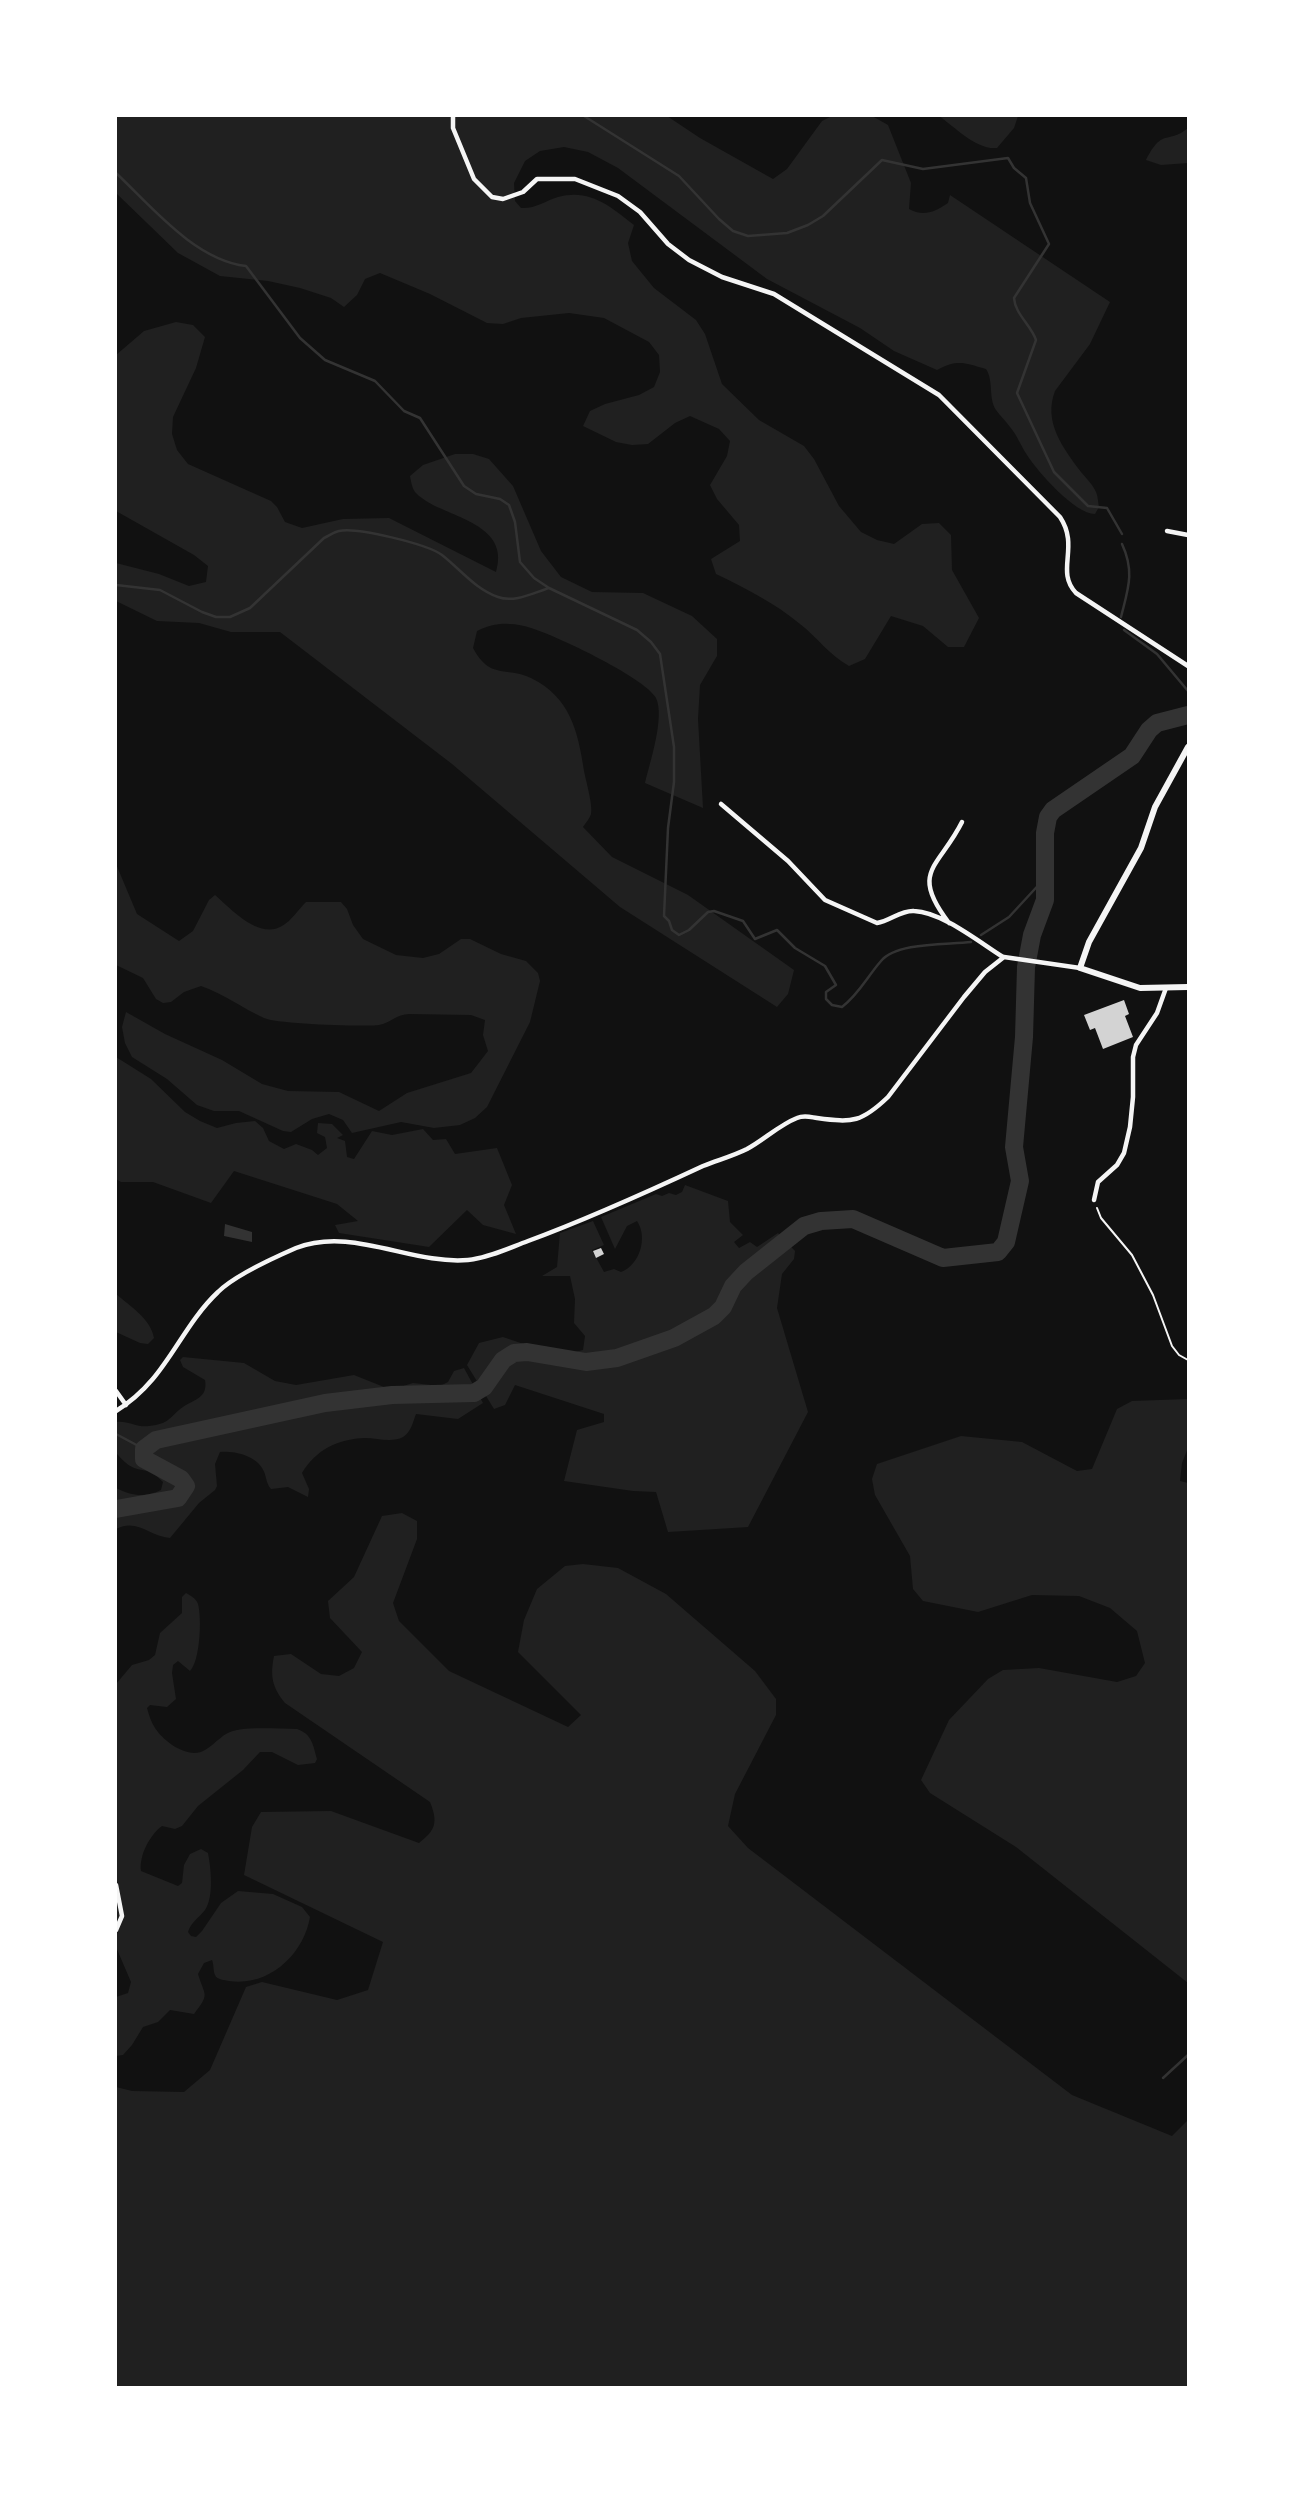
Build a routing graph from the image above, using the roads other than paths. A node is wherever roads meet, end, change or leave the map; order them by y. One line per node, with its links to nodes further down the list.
1 (453, 116): 4 (street)
2 (1167, 531): 3 (street)
3 (1188, 535)
4 (1188, 666)
5 (1188, 747): 10 (street)
6 (721, 804): 8 (street)
7 (962, 822): 8 (street)
8 (950, 923): 9 (street)
9 (1003, 957): 10 (street); 15 (street)
10 (1080, 968): 12 (street)
11 (1188, 986): 12 (street)
12 (1166, 988): 13 (street)
13 (1094, 1200)
14 (116, 1391): 15 (street)
15 (126, 1405): 16 (street)
16 (116, 1411)
17 (116, 1885): 18 (street)
18 (116, 1930)

